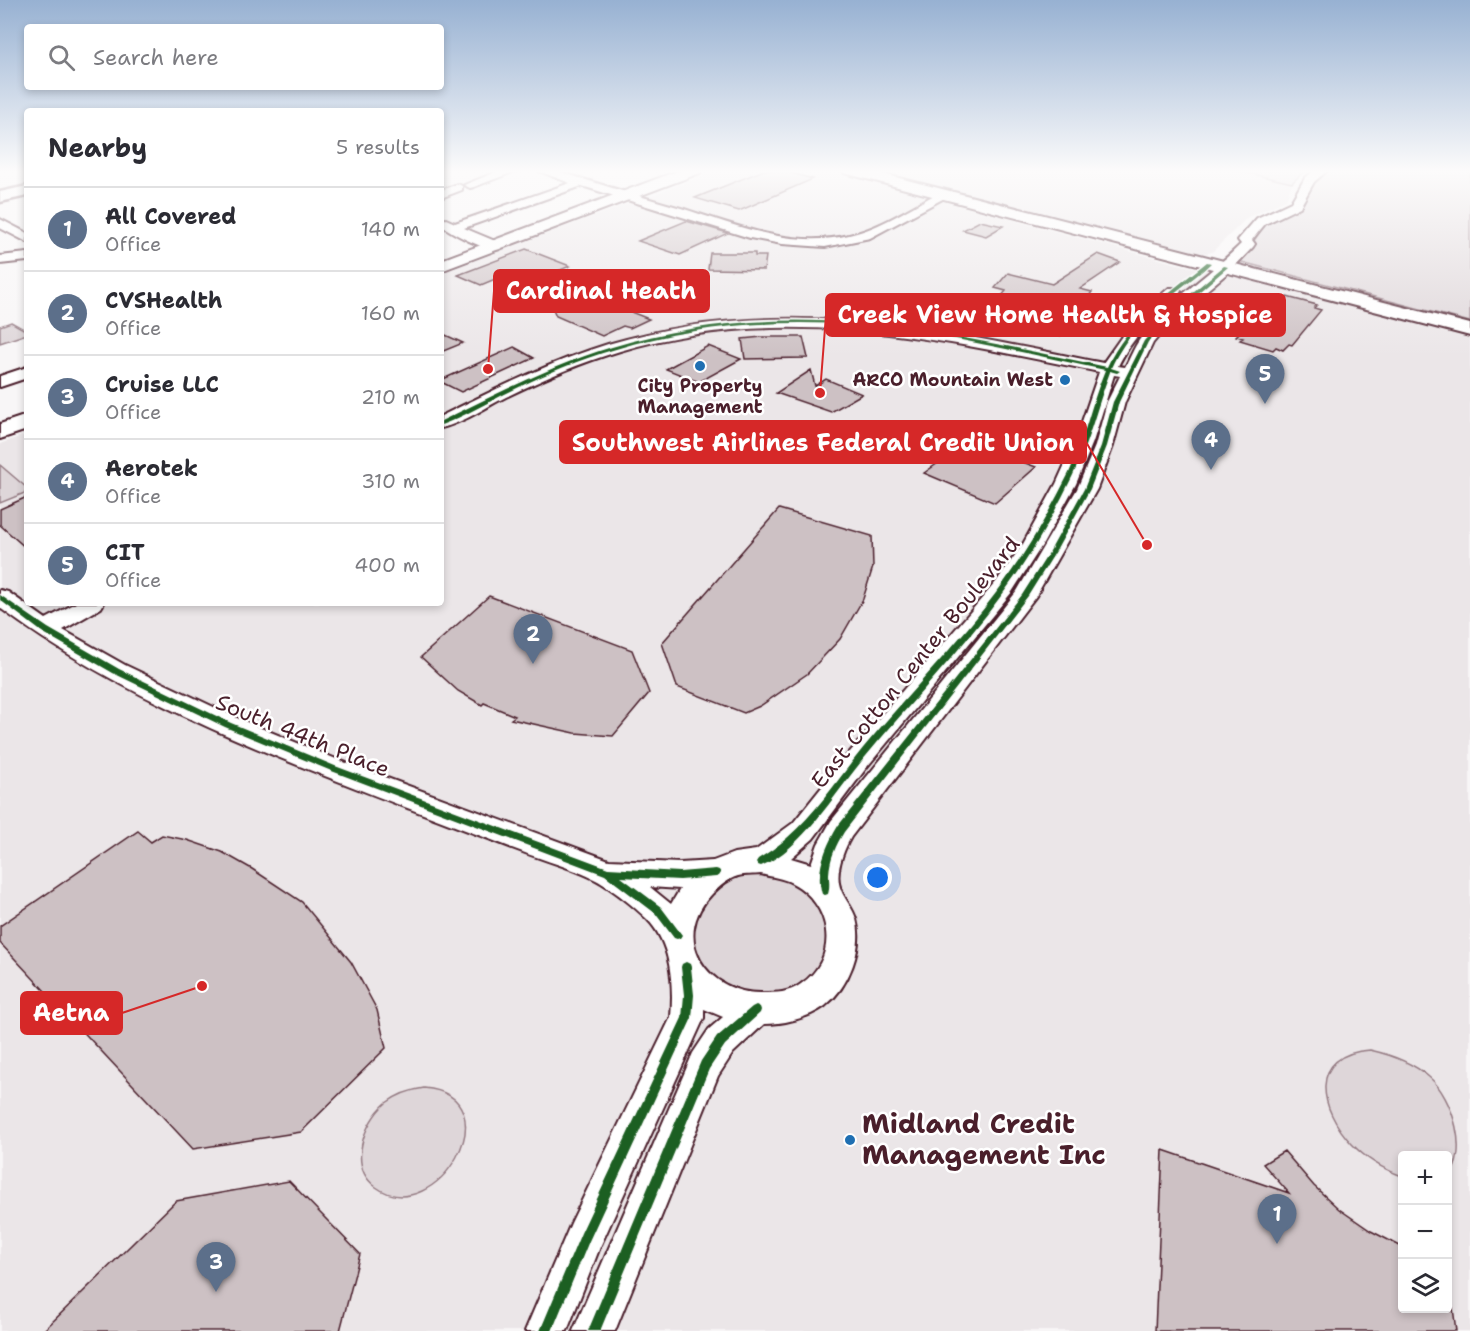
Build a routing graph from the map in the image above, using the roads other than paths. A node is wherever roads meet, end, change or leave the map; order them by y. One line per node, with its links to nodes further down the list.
1 (463, 232): 7 (street)
2 (532, 232): 7 (main road)
3 (747, 232): 4 (street)
4 (870, 232)
5 (1089, 232): 11 (main road)
6 (1252, 232): 11 (street, East Cotton Center Boulevard)
7 (495, 246): 10 (main road)
8 (24, 257): 9 (street)
9 (0, 260)
10 (444, 265)
11 (1218, 265): 12 (main road); 13 (street, East Cotton Center Boulevard)
12 (1470, 330)
13 (1118, 371): 16 (street); 22 (street, East Cotton Center Boulevard); 23 (street, East Cotton Center Boulevard)
14 (24, 373): 15 (street)
15 (0, 382)
16 (444, 422)
17 (24, 423): 18 (main road)
18 (0, 432)
19 (1, 592): 21 (street, South 44th Place)
20 (88, 606): 21 (street)
21 (45, 630): 25 (street, South 44th Place)
22 (939, 665): 23 (street); 24 (street, East Cotton Center Boulevard)
23 (888, 768): 27 (street, East Cotton Center Boulevard)
24 (761, 861): 26 (street, East Cotton Center Boulevard); 27 (street, East Cotton Center Boulevard)
25 (608, 872): 26 (street, South 44th Place); 28 (street, South 44th Place)
26 (716, 873): 28 (street, East Cotton Center Boulevard)
27 (825, 891): 29 (street, East Cotton Center Boulevard)
28 (682, 951): 29 (street, East Cotton Center Boulevard); 30 (street, East Cotton Center Boulevard)
29 (756, 1010): 31 (street)
30 (546, 1331)
31 (594, 1331)

